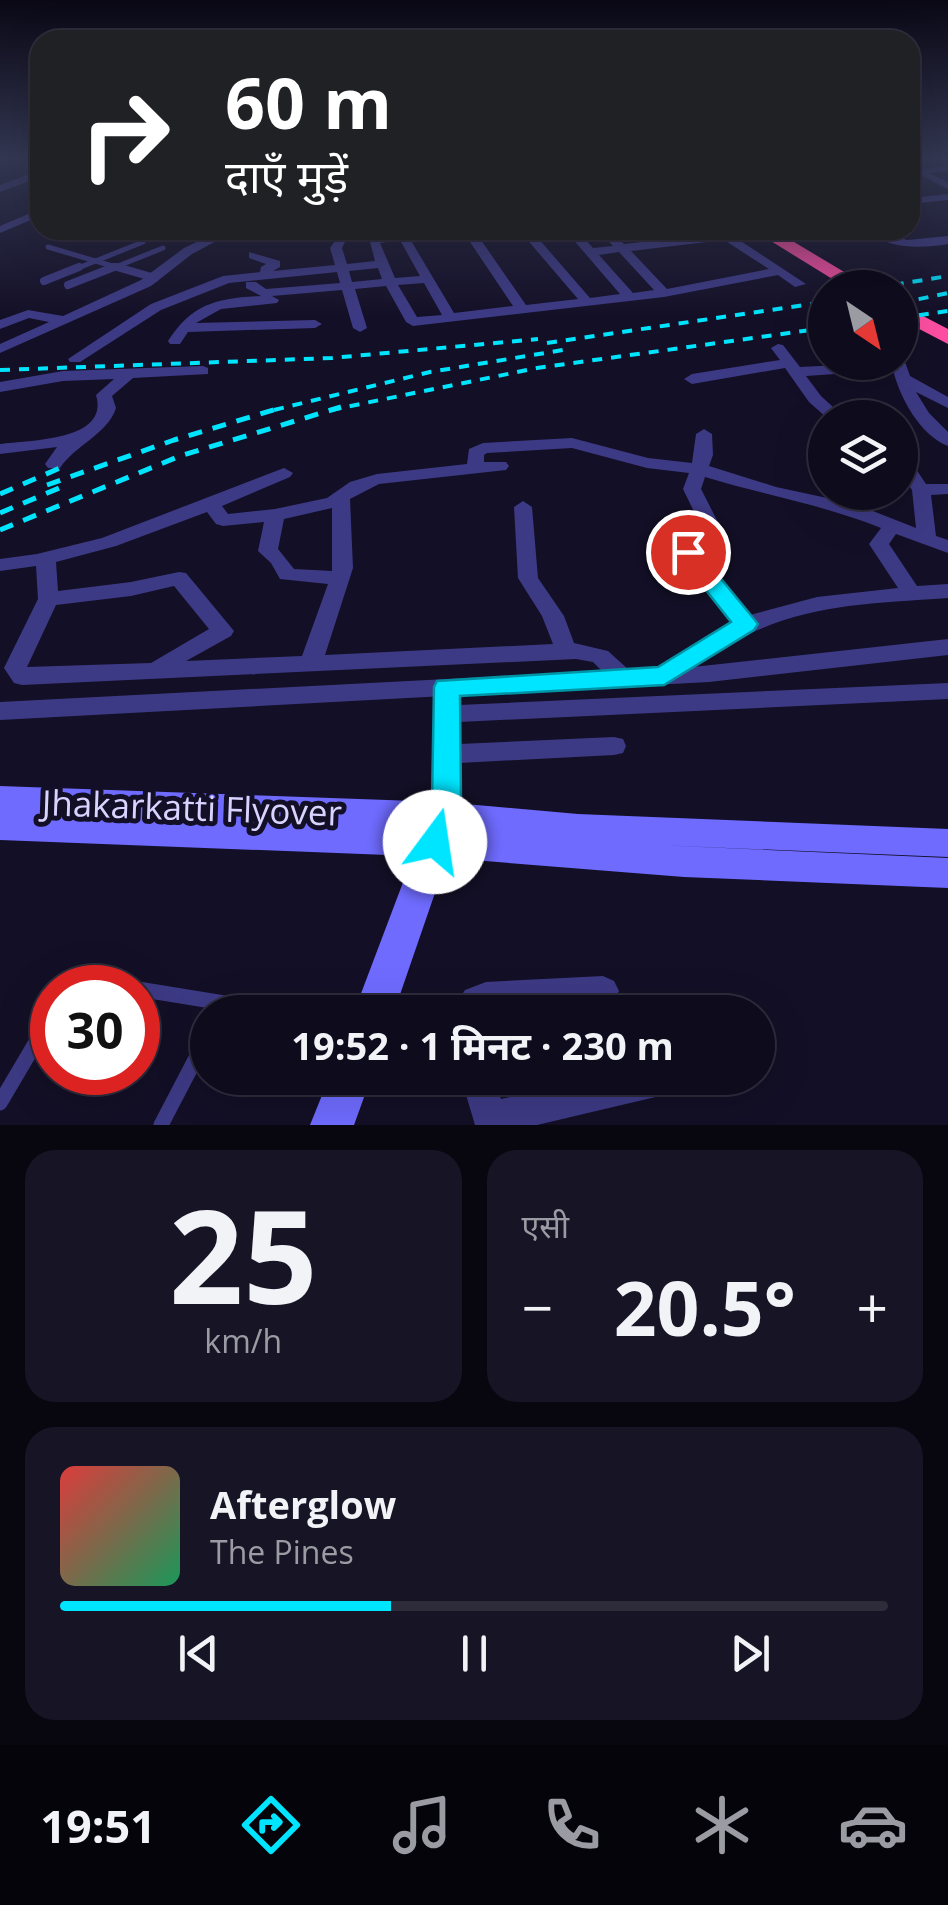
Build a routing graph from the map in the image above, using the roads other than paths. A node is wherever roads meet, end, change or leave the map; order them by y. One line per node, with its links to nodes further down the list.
1 (30, 217): 2 (street)
2 (16, 222): 3 (street); 4 (street)
3 (30, 227)
4 (0, 230)
5 (211, 240): 32 (street)
6 (343, 240): 19 (street)
7 (376, 240): 27 (street)
8 (405, 240): 34 (street)
9 (475, 240): 47 (street)
10 (534, 240): 46 (street)
11 (580, 240): 24 (street)
12 (614, 240): 23 (street)
13 (675, 240): 23 (street)
14 (733, 240): 31 (street)
15 (779, 240): 30 (highway)
16 (887, 240): 17 (street)
17 (948, 240)
18 (143, 242): 26 (lane)
19 (338, 243): 22 (street); 28 (street)
20 (48, 247): 26 (lane)
21 (163, 248): 29 (lane)
22 (320, 248)
23 (622, 248): 24 (street); 42 (street)
24 (590, 252): 43 (street)
25 (253, 255): 33 (street)
26 (94, 261): 29 (lane); 35 (lane)
27 (382, 264): 28 (street); 36 (street)
28 (344, 267): 33 (street); 39 (street)
29 (114, 268): 32 (lane); 38 (lane)
30 (831, 270)
31 (780, 271): 37 (street); 42 (street)
32 (155, 278): 41 (street)
33 (255, 279): 40 (street); 45 (street)
34 (428, 279): 36 (street); 48 (street)
35 (44, 281)
36 (390, 282): 39 (street); 48 (street)
37 (800, 284)
38 (68, 285)
39 (348, 286): 40 (street); 54 (street)
40 (306, 289): 44 (street)
41 (129, 292): 45 (street); 49 (street)
42 (664, 293): 43 (street)
43 (630, 297): 46 (street)
44 (256, 301): 53 (street); 53 (street)
45 (165, 303): 59 (street)
46 (588, 303): 47 (street)
47 (523, 312): 48 (street)
48 (451, 319)
49 (65, 320): 52 (street); 58 (street)
50 (918, 320): 55 (highway)
51 (316, 324): 53 (street)
52 (0, 325)
53 (250, 326): 56 (street)
54 (360, 328)
55 (948, 338)
56 (246, 344)
57 (778, 348): 60 (street)
58 (0, 349)
59 (75, 359)
60 (794, 367): 61 (street); 64 (street); 68 (street)
61 (808, 367)
62 (203, 371): 63 (street)
63 (129, 374): 67 (street); 71 (street)
64 (692, 379)
65 (906, 380): 72 (street)
66 (916, 380): 69 (street)
67 (0, 388)
68 (817, 400)
69 (948, 403)
70 (704, 434): 77 (street)
71 (82, 438): 73 (street); 74 (street)
72 (948, 441)
73 (0, 449)
74 (54, 464)
75 (500, 466): 76 (street)
76 (476, 468): 77 (street); 82 (street)
77 (699, 469): 86 (street); 95 (street)
78 (284, 473): 83 (street)
79 (918, 487): 81 (street)
80 (948, 489): 81 (street)
81 (920, 490): 87 (street)
82 (341, 498): 85 (street); 91 (street)
83 (210, 503): 85 (street); 89 (street)
84 (522, 507): 97 (street)
85 (275, 515): 91 (street)
86 (892, 526): 87 (street); 93 (street)
87 (927, 539): 88 (street)
88 (948, 547)
89 (46, 558): 90 (street); 94 (street)
90 (0, 565)
91 (341, 578): 98 (street)
92 (948, 591): 93 (street)
93 (912, 594): 95 (street)
94 (48, 599): 99 (street); 102 (street)
95 (746, 624): 100 (street)
96 (948, 648): 100 (street)
97 (566, 652): 98 (street); 101 (street)
98 (312, 661): 99 (street)
99 (150, 671): 102 (street)
100 (664, 676): 101 (street)
101 (622, 677): 103 (street)
102 (31, 678): 105 (street)
103 (447, 687): 105 (street); 106 (street)
104 (948, 691): 106 (street)
105 (0, 708)
106 (447, 714): 108 (street)
107 (614, 746): 108 (street)
108 (447, 754): 112 (street)
109 (0, 799): 111 (main road, Jhakarkatti Flyover)
110 (0, 826): 111 (main road, Jhakarkatti Flyover)
111 (395, 828): 112 (main road, Jhakarkatti Flyover)
112 (439, 829): 113 (main road); 114 (main road); 117 (main road)
113 (948, 843)
114 (948, 874)
115 (602, 991): 118 (street)
116 (160, 994): 119 (lane)
117 (380, 995)
118 (536, 995)
119 (190, 1001)
120 (30, 1053): 125 (lane)
121 (190, 1069): 126 (lane)
122 (343, 1095): 127 (main road)
123 (483, 1095): 124 (street)
124 (592, 1095)
125 (0, 1104)
126 (161, 1125)
127 (332, 1125)

